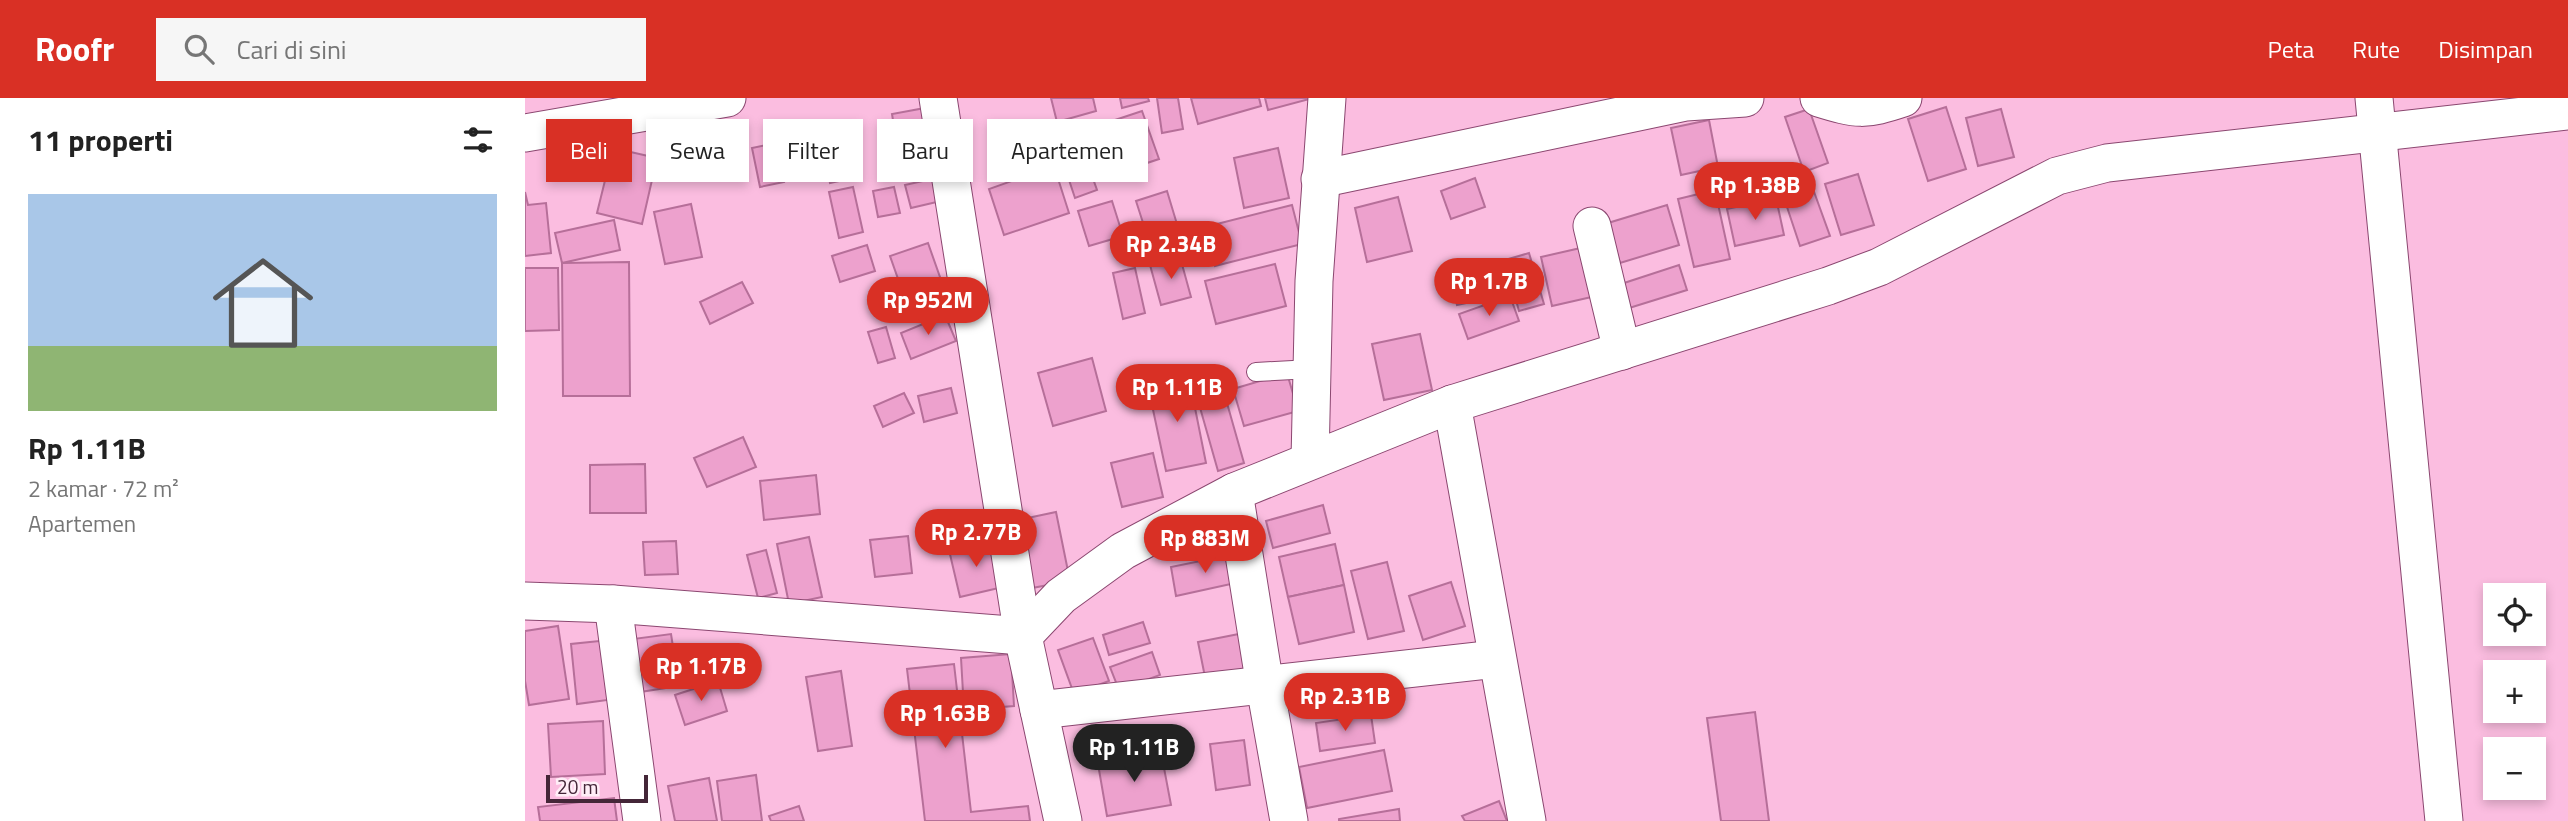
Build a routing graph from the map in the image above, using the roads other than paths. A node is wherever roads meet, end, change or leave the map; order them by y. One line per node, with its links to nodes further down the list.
1 (727, 98): 9 (street)
2 (938, 98): 20 (street)
3 (1327, 98): 10 (street)
4 (1745, 98): 10 (street)
5 (1819, 98): 6 (street)
6 (1903, 98)
7 (2568, 111): 8 (street)
8 (2376, 115): 12 (street); 28 (street)
9 (525, 134)
10 (1320, 179): 13 (street)
11 (1592, 226): 12 (street)
12 (1622, 351): 15 (street)
13 (1311, 369): 14 (lane); 16 (street)
14 (1256, 372)
15 (1452, 404): 16 (street); 21 (street)
16 (1310, 460): 17 (street)
17 (1234, 492): 20 (street); 22 (street)
18 (525, 601): 19 (street)
19 (613, 604): 20 (street); 24 (street)
20 (1023, 636): 23 (street)
21 (1496, 659): 22 (street); 27 (street)
22 (1265, 686): 23 (street); 26 (street)
23 (1039, 710): 25 (street)
24 (642, 821)
25 (1063, 821)
26 (1289, 821)
27 (1527, 821)
28 (2444, 821)

